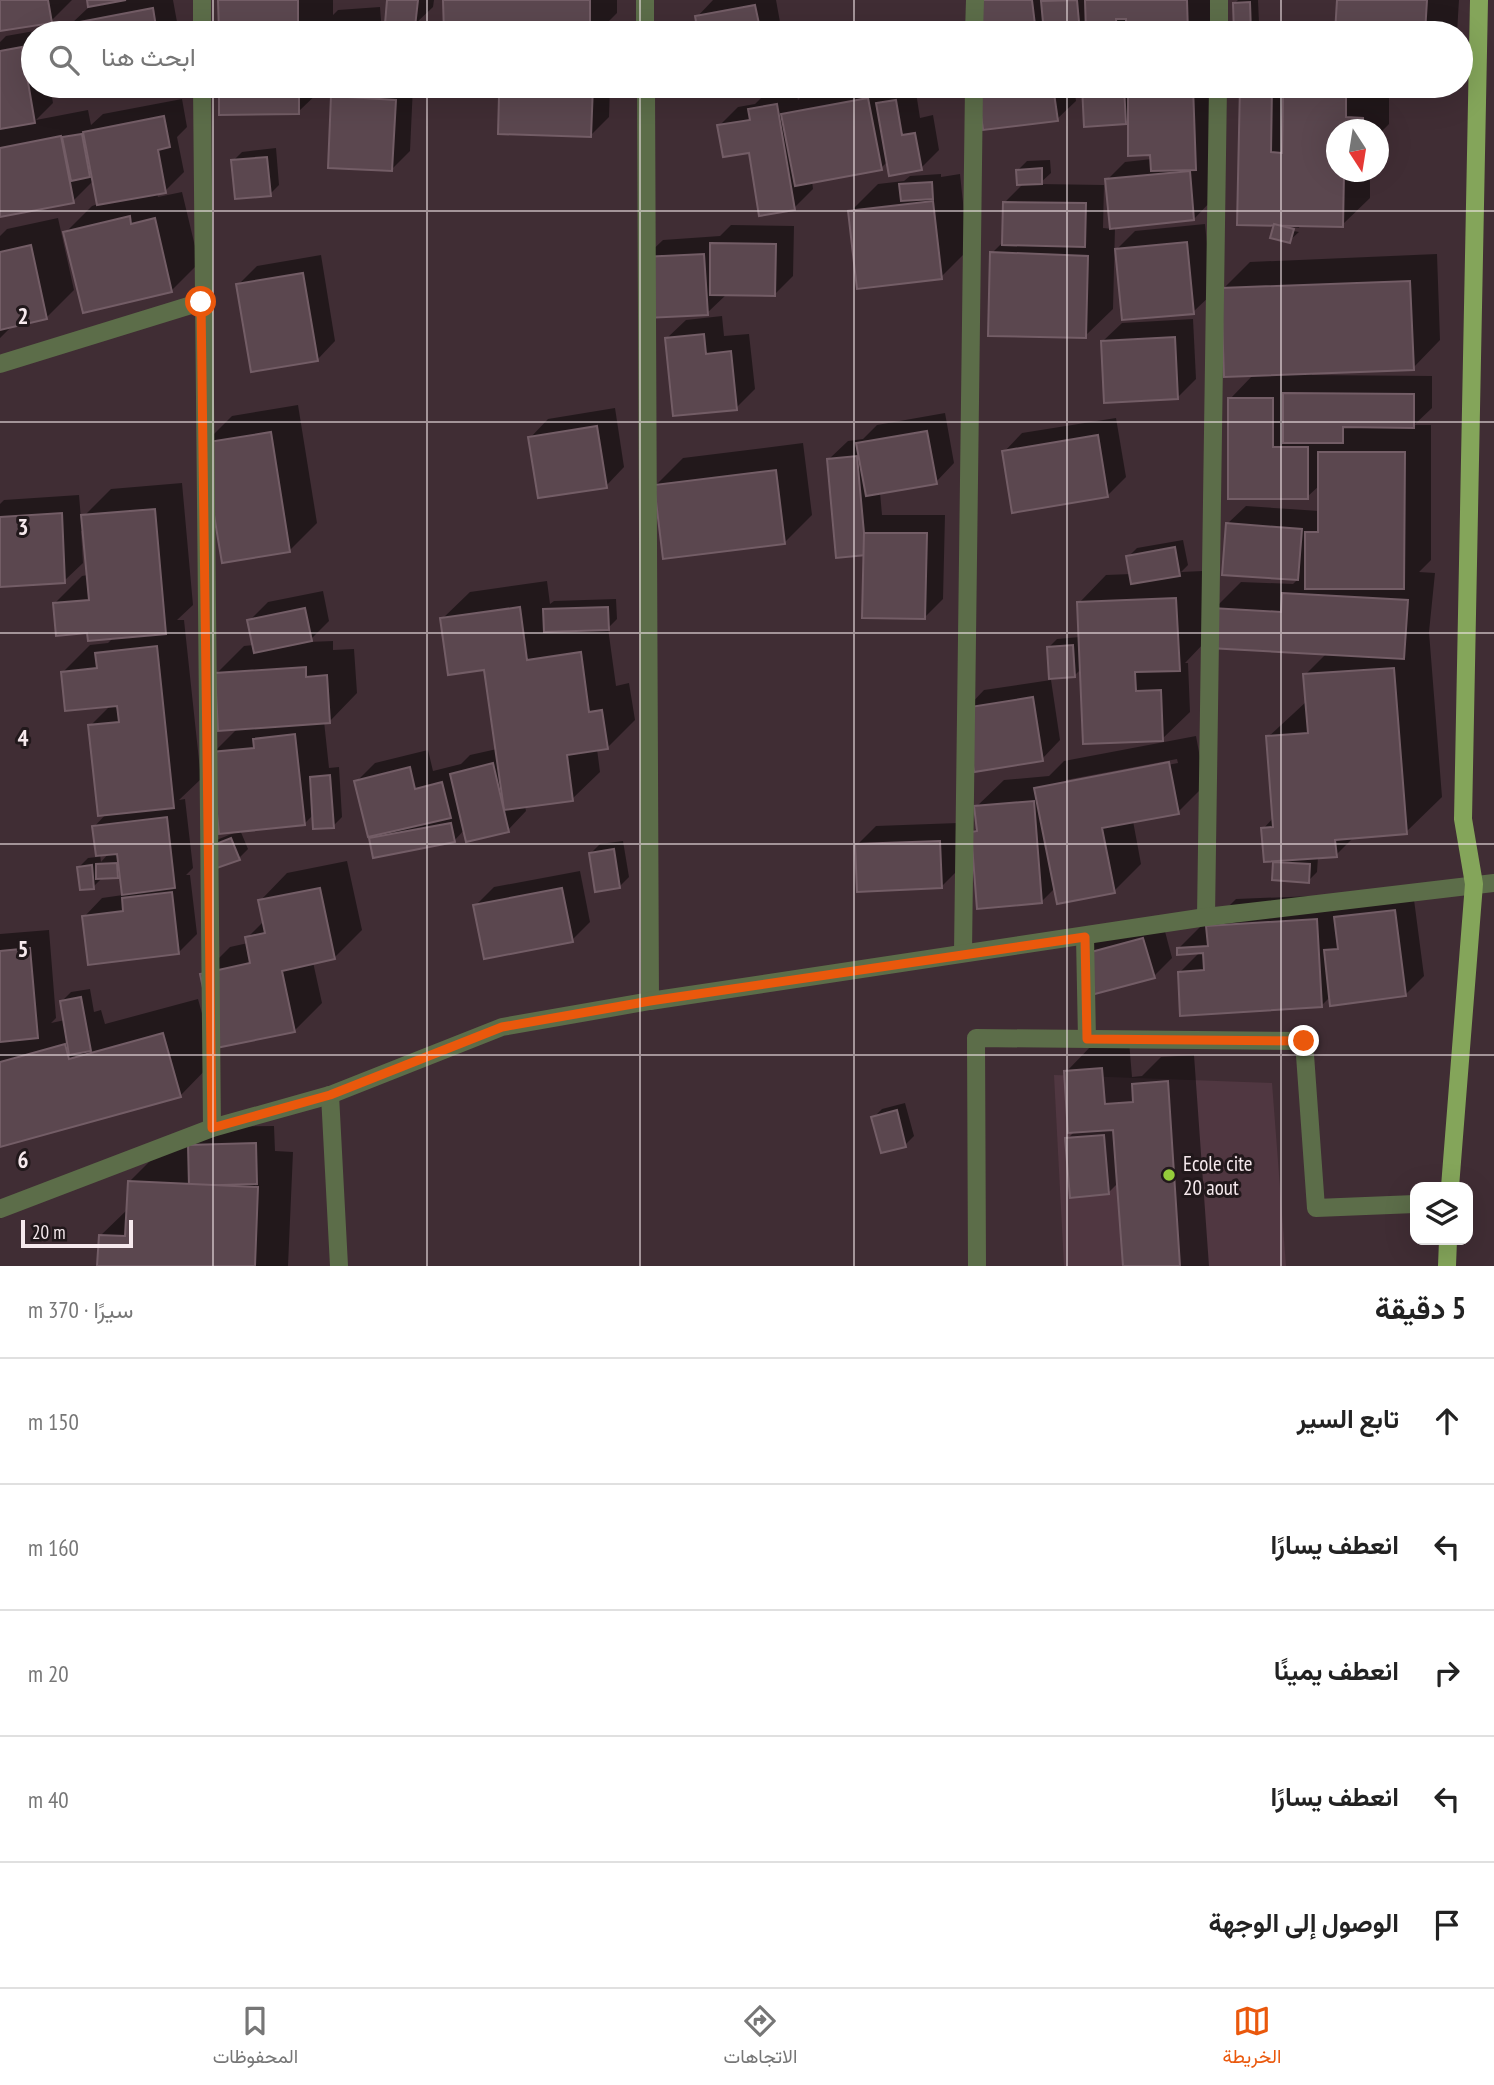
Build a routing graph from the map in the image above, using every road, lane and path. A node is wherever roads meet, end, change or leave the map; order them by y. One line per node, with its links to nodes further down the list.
1 (202, 0): 6 (street)
2 (645, 0): 7 (street)
3 (975, 0): 8 (street)
4 (1219, 0): 9 (street)
5 (1479, 0): 17 (main road)
6 (202, 21)
7 (645, 21)
8 (974, 21)
9 (1219, 21)
10 (202, 98): 14 (street)
11 (646, 98): 21 (street)
12 (974, 98): 20 (street)
13 (1218, 98): 18 (street)
14 (201, 302): 15 (street); 24 (street)
15 (0, 364)
16 (1494, 883): 17 (street)
17 (1474, 884): 18 (street); 25 (main road)
18 (1206, 917): 19 (street)
19 (1085, 937): 20 (street); 22 (street)
20 (963, 953): 21 (street)
21 (650, 1001): 23 (street)
22 (1087, 1039): 26 (street); 30 (street)
23 (330, 1095): 24 (street); 29 (street)
24 (212, 1128): 27 (street)
25 (1450, 1182)
26 (1410, 1204)
27 (0, 1209)
28 (1448, 1245): 31 (main road)
29 (339, 1266)
30 (978, 1266)
31 (1447, 1266)

